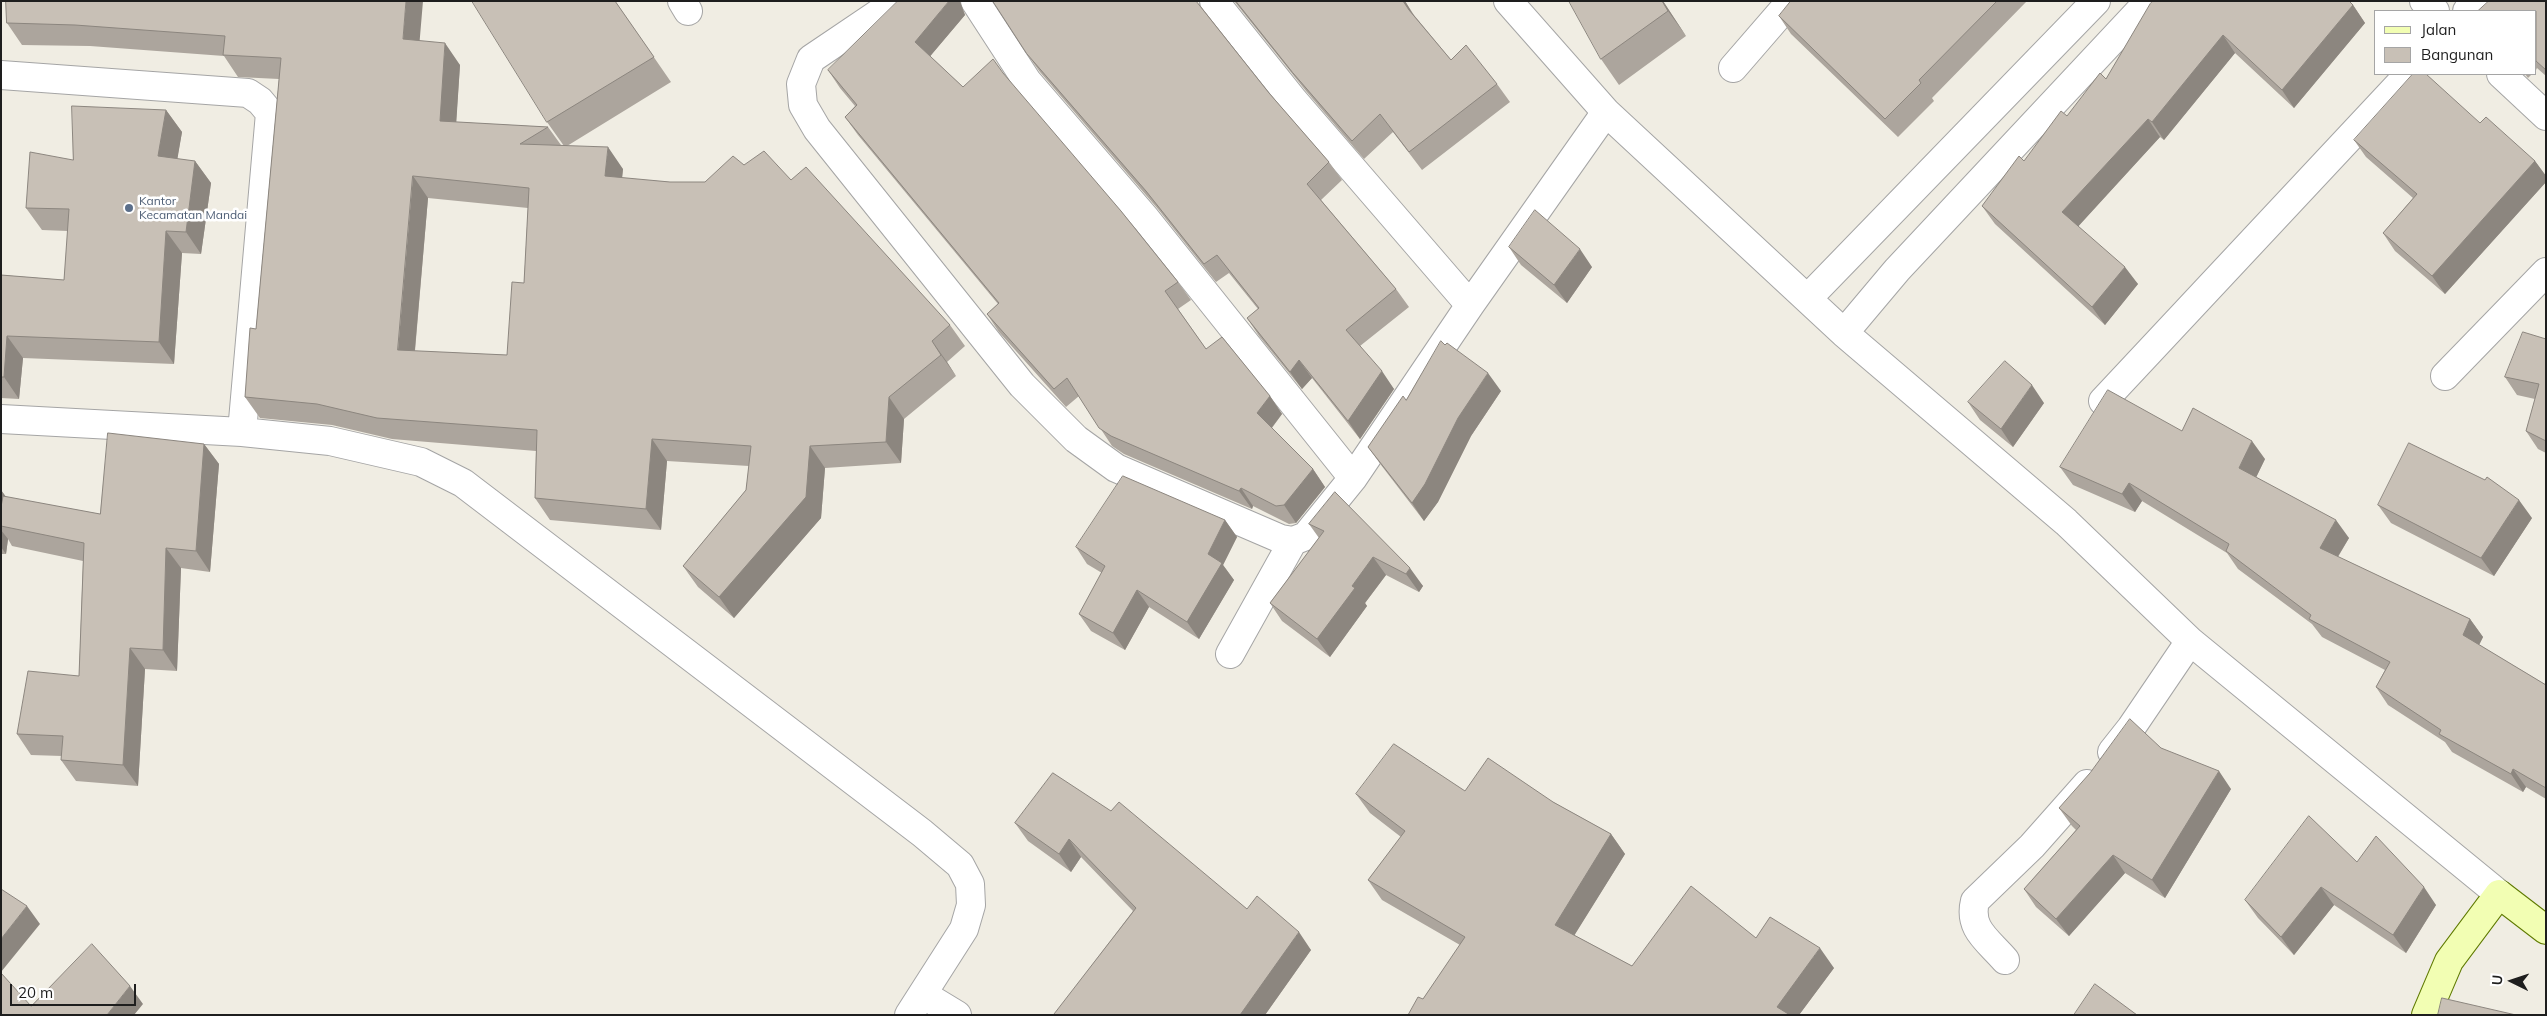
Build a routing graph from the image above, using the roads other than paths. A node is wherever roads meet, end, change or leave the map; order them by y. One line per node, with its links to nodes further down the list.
1 (897, 1): 26 (street)
2 (976, 1): 25 (street)
3 (1214, 1): 19 (street)
4 (1508, 1): 14 (street)
5 (1791, 1): 10 (street)
6 (2096, 1): 17 (street)
7 (2149, 1): 20 (street)
8 (2424, 1): 9 (street)
9 (2433, 10)
10 (1733, 68)
11 (1, 75): 24 (street)
12 (2408, 75): 22 (street)
13 (2502, 75): 15 (street)
14 (1606, 112): 17 (street); 19 (street)
15 (2546, 116)
16 (2546, 272): 18 (street)
17 (1808, 298): 20 (street)
18 (2533, 301): 21 (street)
19 (1470, 305): 25 (street)
20 (1844, 333): 27 (street)
21 (2445, 376)
22 (2103, 400)
23 (1, 420): 24 (street)
24 (242, 432): 32 (street)
25 (1353, 478): 26 (street)
26 (1293, 541): 28 (street)
27 (2190, 641): 29 (street); 31 (street)
28 (1230, 654)
29 (2499, 894): 30 (main road); 34 (main road)
30 (2546, 930)
31 (2005, 960)
32 (916, 1005): 33 (street)
33 (957, 1015)
34 (2426, 1015)

